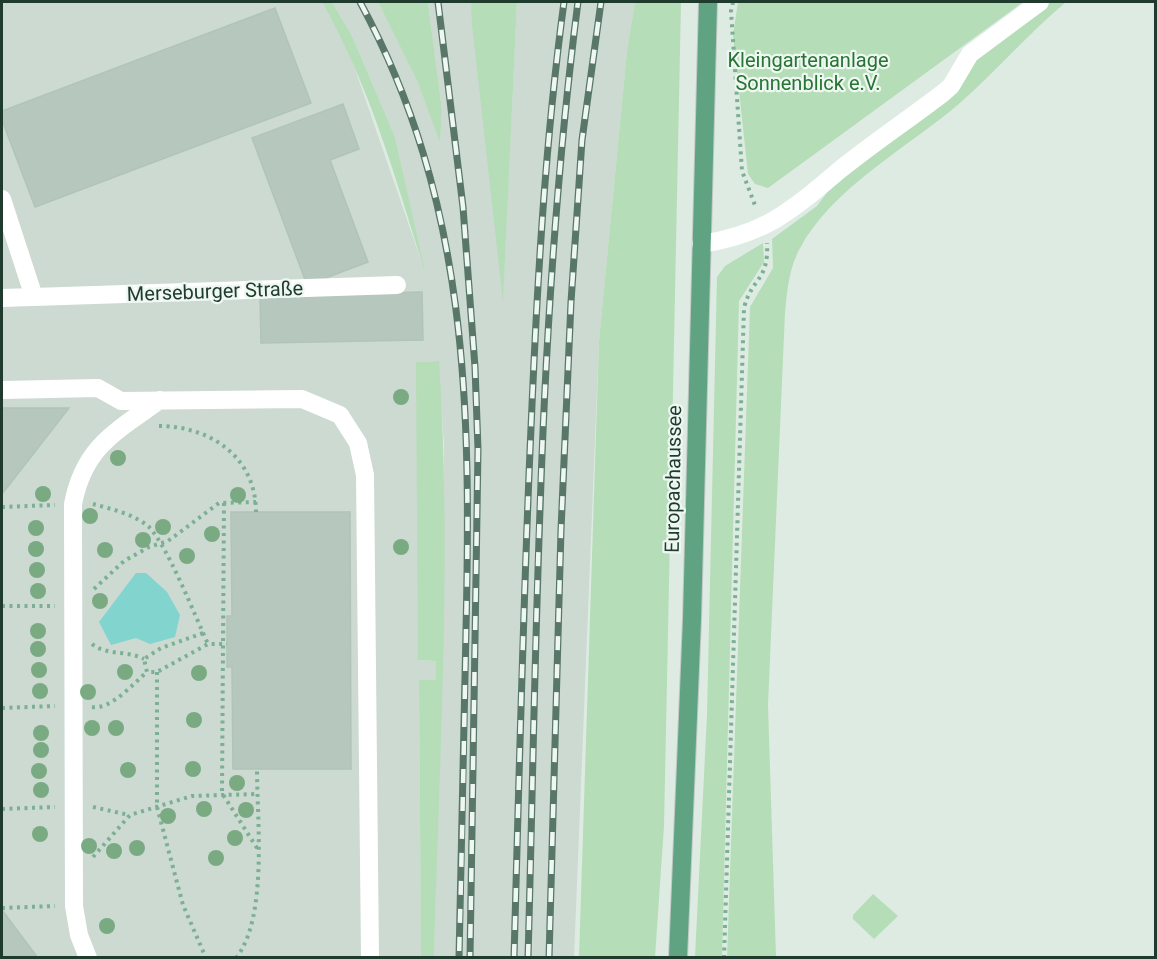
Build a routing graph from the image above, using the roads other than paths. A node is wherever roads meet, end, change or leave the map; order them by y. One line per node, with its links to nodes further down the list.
1 (708, 2): 4 (main road, Europachaussee)
2 (1040, 2): 4 (lane)
3 (2, 199): 6 (lane)
4 (701, 244): 12 (main road, Europachaussee)
5 (397, 285): 6 (lane, Merseburger Straße)
6 (34, 297): 7 (lane, Merseburger Straße)
7 (2, 298)
8 (2, 390): 9 (lane)
9 (160, 400): 10 (lane); 11 (lane)
10 (88, 957)
11 (370, 957)
12 (678, 957)

